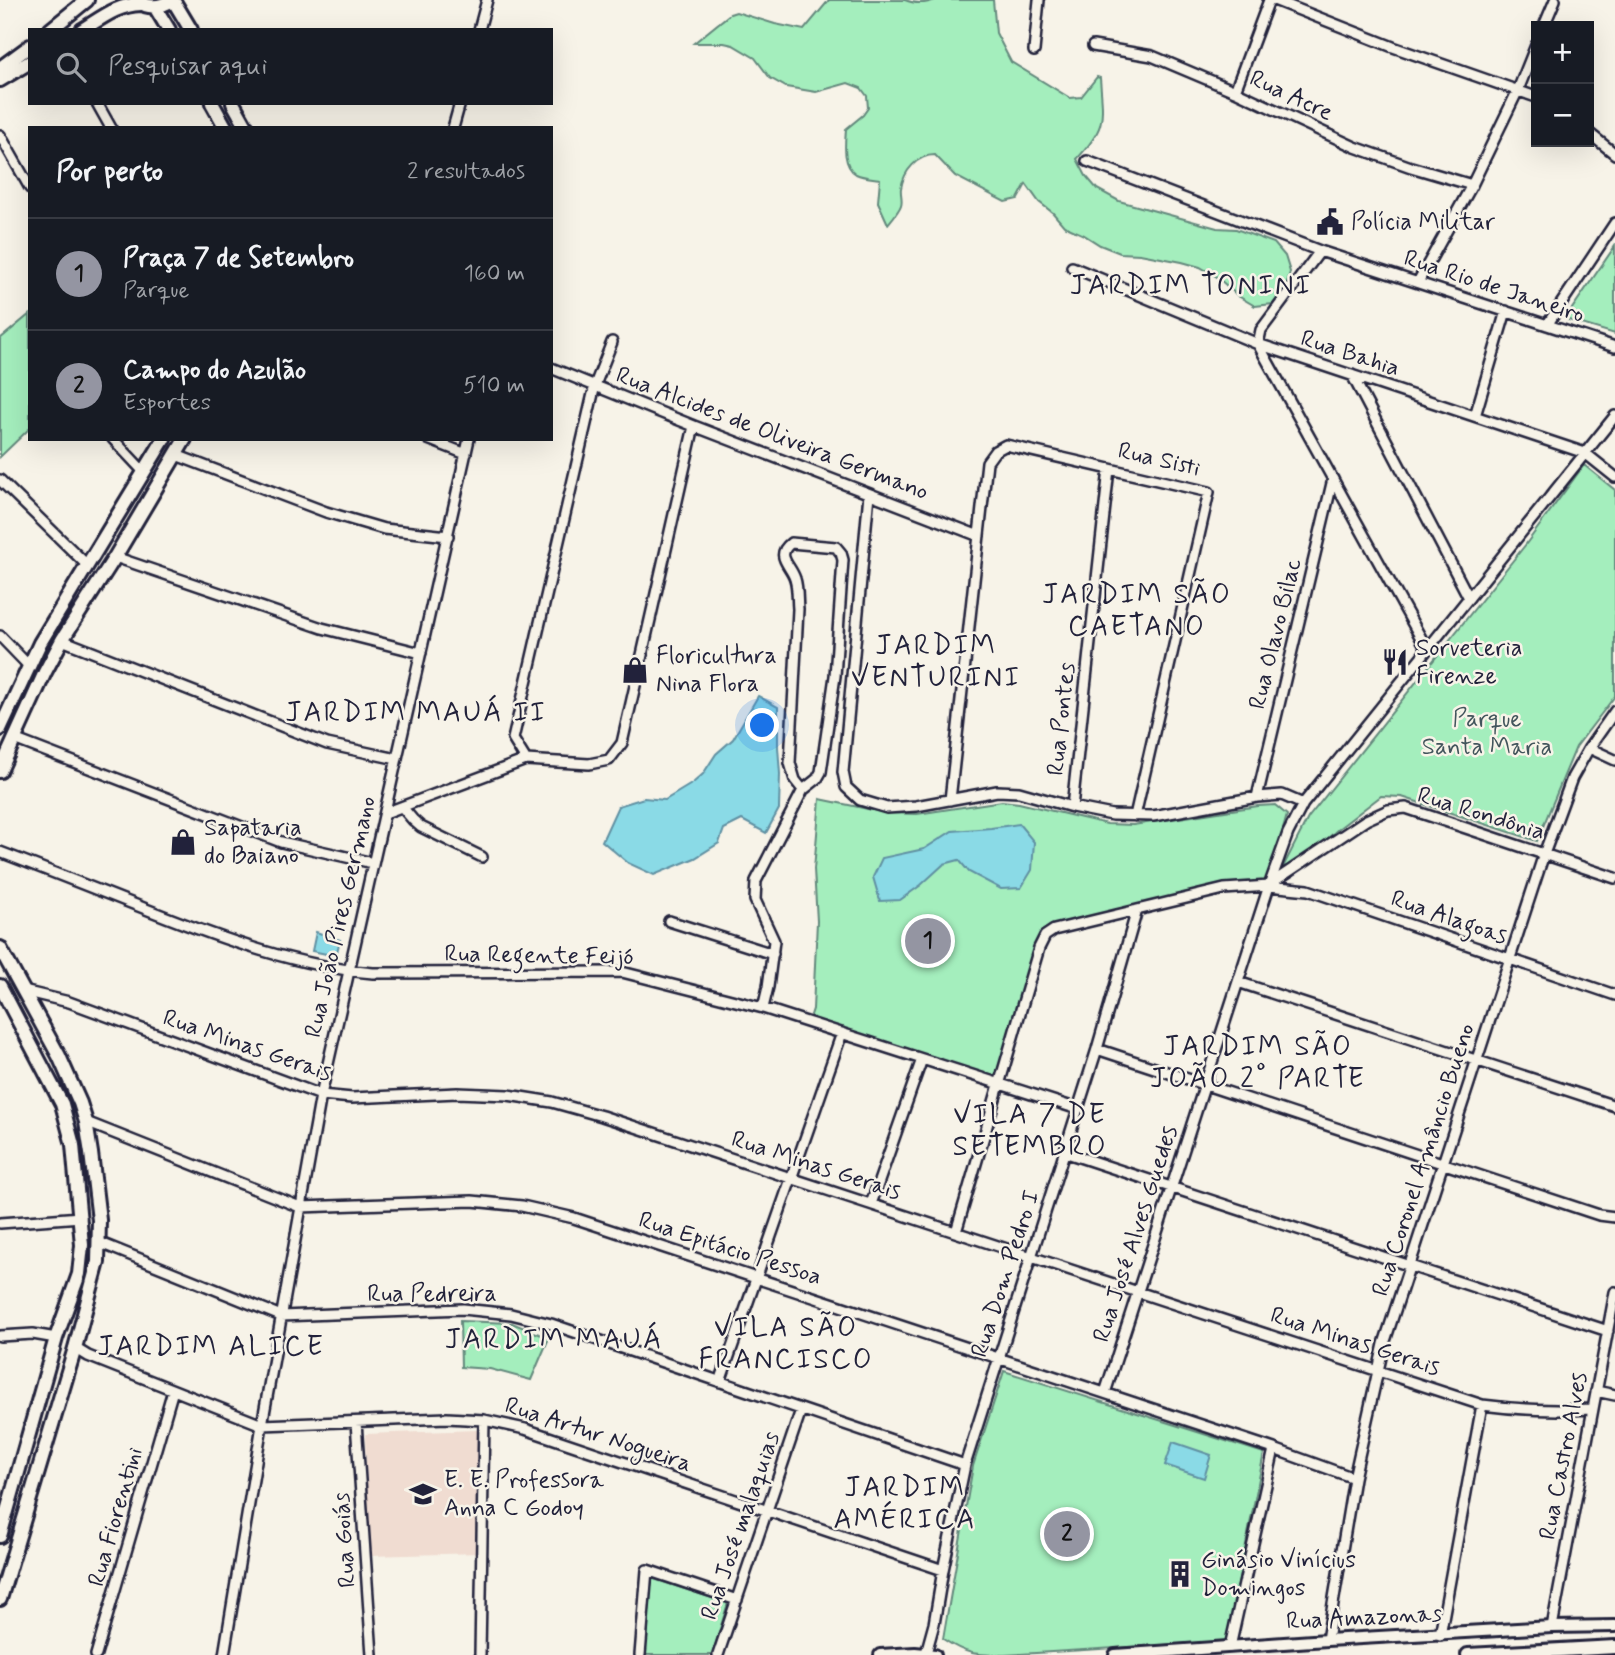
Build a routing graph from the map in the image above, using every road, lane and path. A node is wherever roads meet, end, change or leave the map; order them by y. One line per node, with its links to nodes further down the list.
1 (86, 0): 10 (main road)
2 (172, 0): 8 (main road); 13 (main road)
3 (487, 0): 14 (street)
4 (1039, 0): 17 (street)
5 (1272, 0): 22 (street); 23 (street)
6 (1555, 0): 9 (street)
7 (138, 2): 8 (main road); 11 (main road)
8 (155, 7): 12 (main road)
9 (1546, 21)
10 (53, 28)
11 (85, 28)
12 (168, 28)
13 (190, 28)
14 (480, 28)
15 (1093, 46): 23 (street, Rua Acre)
16 (28, 47): 20 (main road)
17 (1034, 51)
18 (1531, 58): 22 (street)
19 (28, 63): 21 (main road)
20 (0, 68)
21 (0, 80)
22 (1518, 90): 24 (street); 38 (street)
23 (1235, 91): 38 (street, Rua Acre)
24 (1531, 95)
25 (98, 105): 29 (street)
26 (213, 105): 30 (main road)
27 (234, 105): 31 (main road)
28 (459, 105): 32 (street)
29 (110, 126)
30 (225, 126)
31 (246, 126)
32 (454, 126)
33 (0, 135): 37 (street)
34 (1594, 137): 35 (street)
35 (1615, 155)
36 (1087, 161): 40 (street, Rua Rio de Janeiro)
37 (28, 184)
38 (1472, 185): 42 (street)
39 (1615, 223): 44 (street)
40 (1320, 251): 42 (street, Rua Rio de Janeiro); 46 (street)
41 (1072, 267): 46 (street, Rua Bahia)
42 (1418, 282): 43 (street, Rua Rio de Janeiro)
43 (1506, 311): 44 (street, Rua Rio de Janeiro); 51 (street)
44 (1547, 325): 47 (street, Rua Rio de Janeiro)
45 (612, 342): 50 (street)
46 (1258, 344): 49 (street, Rua Bahia); 65 (street)
47 (1615, 347)
48 (553, 369): 50 (street, Rua Alcides de Oliveira Germano)
49 (1352, 375): 51 (street, Rua Bahia); 73 (street)
50 (595, 385): 53 (street, Rua Alcides de Oliveira Germano); 85 (street)
51 (1475, 416): 59 (street, Rua Bahia)
52 (1615, 416): 59 (street, Rua José Alves Guedes)
53 (694, 426): 67 (street, Rua Alcides de Oliveira Germano); 85 (street)
54 (115, 441): 63 (street)
55 (163, 441): 63 (main road)
56 (184, 441): 61 (main road)
57 (433, 441): 60 (street)
58 (469, 441): 60 (street, Rua João Pires Germano)
59 (1585, 453): 64 (street, Rua Bahia); 73 (street, Rua José Alves Guedes)
60 (466, 454): 68 (street, Rua João Pires Germano)
61 (176, 455): 68 (street); 71 (main road)
62 (1109, 469): 69 (street, Rua Sisti); 93 (street, Rua Pontes); 95 (street, Rua Sisti)
63 (144, 472): 70 (main road)
64 (1615, 477)
65 (1333, 479): 76 (street); 89 (street, Rua Olavo Bilac)
66 (0, 480): 72 (street)
67 (869, 494): 69 (street, Rua Alcides de Oliveira Germano); 90 (street)
68 (447, 536): 77 (street, Rua João Pires Germano)
69 (979, 536): 90 (street)
70 (100, 546): 71 (main road); 72 (main road)
71 (115, 557): 75 (main road); 77 (street)
72 (87, 565): 78 (main road)
73 (1469, 597): 76 (street, Rua José Alves Guedes)
74 (0, 636): 78 (street)
75 (62, 640): 82 (main road); 84 (street)
76 (1427, 649): 91 (street, Rua José Alves Guedes)
77 (421, 653): 84 (street, Rua João Pires Germano)
78 (29, 665): 79 (main road)
79 (10, 706): 81 (main road); 82 (main road)
80 (1615, 711): 83 (street, Rua Coronel Amâncio Bueno)
81 (0, 729)
82 (14, 740): 87 (main road); 99 (street)
83 (1589, 748): 86 (street); 97 (street, Rua Coronel Amâncio Bueno)
84 (397, 759): 94 (street, Rua João Pires Germano)
85 (526, 760): 92 (street)
86 (1615, 760)
87 (0, 771)
88 (803, 790): 88 (street); 105 (street)
89 (1257, 797): 91 (street); 95 (street)
90 (950, 800): 93 (street)
91 (1303, 804): 101 (street, Rua José Alves Guedes)
92 (402, 807): 94 (street); 98 (street)
93 (1072, 807): 95 (street)
94 (385, 813): 99 (street, Rua João Pires Germano)
95 (1135, 816)
96 (0, 852): 107 (street, Rua Regente Feijó)
97 (1544, 854): 100 (street, Rua Rondônia); 101 (street, Rua Rondônia); 106 (street, Rua Coronel Amâncio Bueno)
98 (482, 857)
99 (373, 863): 107 (street, Rua João Pires Germano)
100 (1615, 878)
101 (1270, 885): 102 (street, Rua Alagoas); 106 (street, Rua Alagoas); 108 (street, Rua José Alves Guedes)
102 (1137, 910): 114 (street, Rua Dom Pedro I); 117 (street, Rua Alagoas)
103 (669, 921): 105 (street)
104 (0, 948): 110 (main road)
105 (774, 954): 112 (street)
106 (1510, 958): 111 (street, Rua Alagoas); 116 (street, Rua Coronel Amâncio Bueno)
107 (349, 971): 112 (street, Rua Regente Feijó); 119 (street, Rua João Pires Germano)
108 (1238, 982): 116 (street); 118 (street, Rua José Alves Guedes)
109 (2, 990): 110 (main road); 129 (main road)
110 (23, 991): 119 (street, Rua Minas Gerais); 122 (main road)
111 (1615, 995)
112 (763, 1008): 113 (street, Rua Regente Feijó)
113 (842, 1033): 115 (street, Rua Regente Feijó); 125 (street)
114 (1097, 1049): 118 (street); 121 (street, Rua Dom Pedro I)
115 (922, 1059): 117 (street, Rua Regente Feijó); 127 (street)
116 (1476, 1061): 120 (street); 124 (street, Rua Coronel Amâncio Bueno)
117 (999, 1084): 121 (street, Rua Regente Feijó); 132 (street)
118 (1205, 1085): 124 (street); 126 (street, Rua José Alves Guedes)
119 (321, 1095): 125 (street, Rua Minas Gerais); 128 (street, Rua João Pires Germano)
120 (1615, 1107)
121 (1078, 1109): 123 (street, Rua Dom Pedro I)
122 (86, 1122): 128 (street, Rua Epitácio Pessoa); 133 (main road)
123 (1064, 1152): 126 (street); 134 (street, Rua Dom Pedro I)
124 (1443, 1163): 130 (street); 135 (street, Rua Coronel Amâncio Bueno)
125 (791, 1178): 127 (street, Rua Minas Gerais); 136 (street)
126 (1171, 1188): 135 (street); 137 (street, Rua José Alves Guedes)
127 (871, 1204): 132 (street, Rua Minas Gerais)
128 (300, 1207): 136 (street, Rua Epitácio Pessoa); 139 (street, Rua João Pires Germano)
129 (81, 1217): 131 (street); 142 (main road)
130 (1615, 1217)
131 (0, 1223)
132 (956, 1232): 134 (street, Rua Minas Gerais)
133 (98, 1242): 139 (street, Rua Pedreira); 143 (main road)
134 (1032, 1256): 137 (street, Rua Minas Gerais); 144 (street, Rua Dom Pedro I)
135 (1409, 1267): 140 (street); 145 (street, Rua Coronel Amâncio Bueno)
136 (756, 1279): 144 (street, Rua Epitácio Pessoa); 146 (street)
137 (1138, 1291): 145 (street, Rua Minas Gerais); 149 (street, Rua José Alves Guedes)
138 (1615, 1292): 140 (street, Rua Castro Alves)
139 (281, 1316): 146 (street, Rua Pedreira); 156 (street, Rua João Pires Germano)
140 (1608, 1331): 148 (street, Rua Castro Alves)
141 (0, 1336): 142 (street)
142 (56, 1338): 143 (street, Rua Artur Nogueira); 161 (main road)
143 (75, 1348): 147 (street, Rua Artur Nogueira); 163 (main road)
144 (999, 1359): 149 (street, Rua Epitácio Pessoa); 158 (street, Rua Dom Pedro I)
145 (1378, 1370): 151 (street, Rua Minas Gerais); 159 (street, Rua Coronel Amâncio Bueno)
146 (720, 1382): 153 (street, Rua Pedreira)
147 (173, 1390): 156 (street, Rua Artur Nogueira); 172 (street, Rua Fiorentini)
148 (1596, 1391): 150 (street); 152 (street, Rua Castro Alves)
149 (1105, 1393): 157 (street, Rua Epitácio Pessoa)
150 (1615, 1395)
151 (1482, 1405): 152 (street, Rua Minas Gerais); 167 (street)
152 (1592, 1409): 166 (street, Rua Castro Alves)
153 (802, 1410): 158 (street, Rua Pedreira); 160 (street, Rua José malaquias)
154 (484, 1420): 155 (street, Rua Artur Nogueira); 160 (street, Rua Artur Nogueira); 175 (street)
155 (356, 1422): 156 (street, Rua Artur Nogueira); 174 (street, Rua Goiás)
156 (262, 1425): 173 (street, Rua João Pires Germano)
157 (1274, 1449): 159 (street, Rua Epitácio Pessoa); 169 (street)
158 (965, 1465): 162 (street, Rua Dom Pedro I)
159 (1354, 1478): 168 (street, Rua Coronel Amâncio Bueno)
160 (767, 1511): 162 (street, Rua Artur Nogueira); 164 (street, Rua José malaquias)
161 (0, 1536)
162 (943, 1570): 171 (street, Rua Dom Pedro I)
163 (0, 1599)
164 (737, 1600): 176 (street); 177 (street, Rua José malaquias)
165 (1615, 1626): 166 (street, Rua Amazonas)
166 (1552, 1627): 167 (street, Rua Amazonas)
167 (1440, 1634): 168 (street, Rua Amazonas)
168 (1327, 1640): 169 (street, Rua Amazonas)
169 (1230, 1647): 179 (street, Rua Amazonas)
170 (1615, 1647): 180 (main road)
171 (930, 1654): 178 (street)
172 (96, 1655)
173 (225, 1655)
174 (372, 1655)
175 (480, 1655)
176 (640, 1655)
177 (718, 1655)
178 (880, 1655)
179 (1115, 1655)
180 (1468, 1655)

